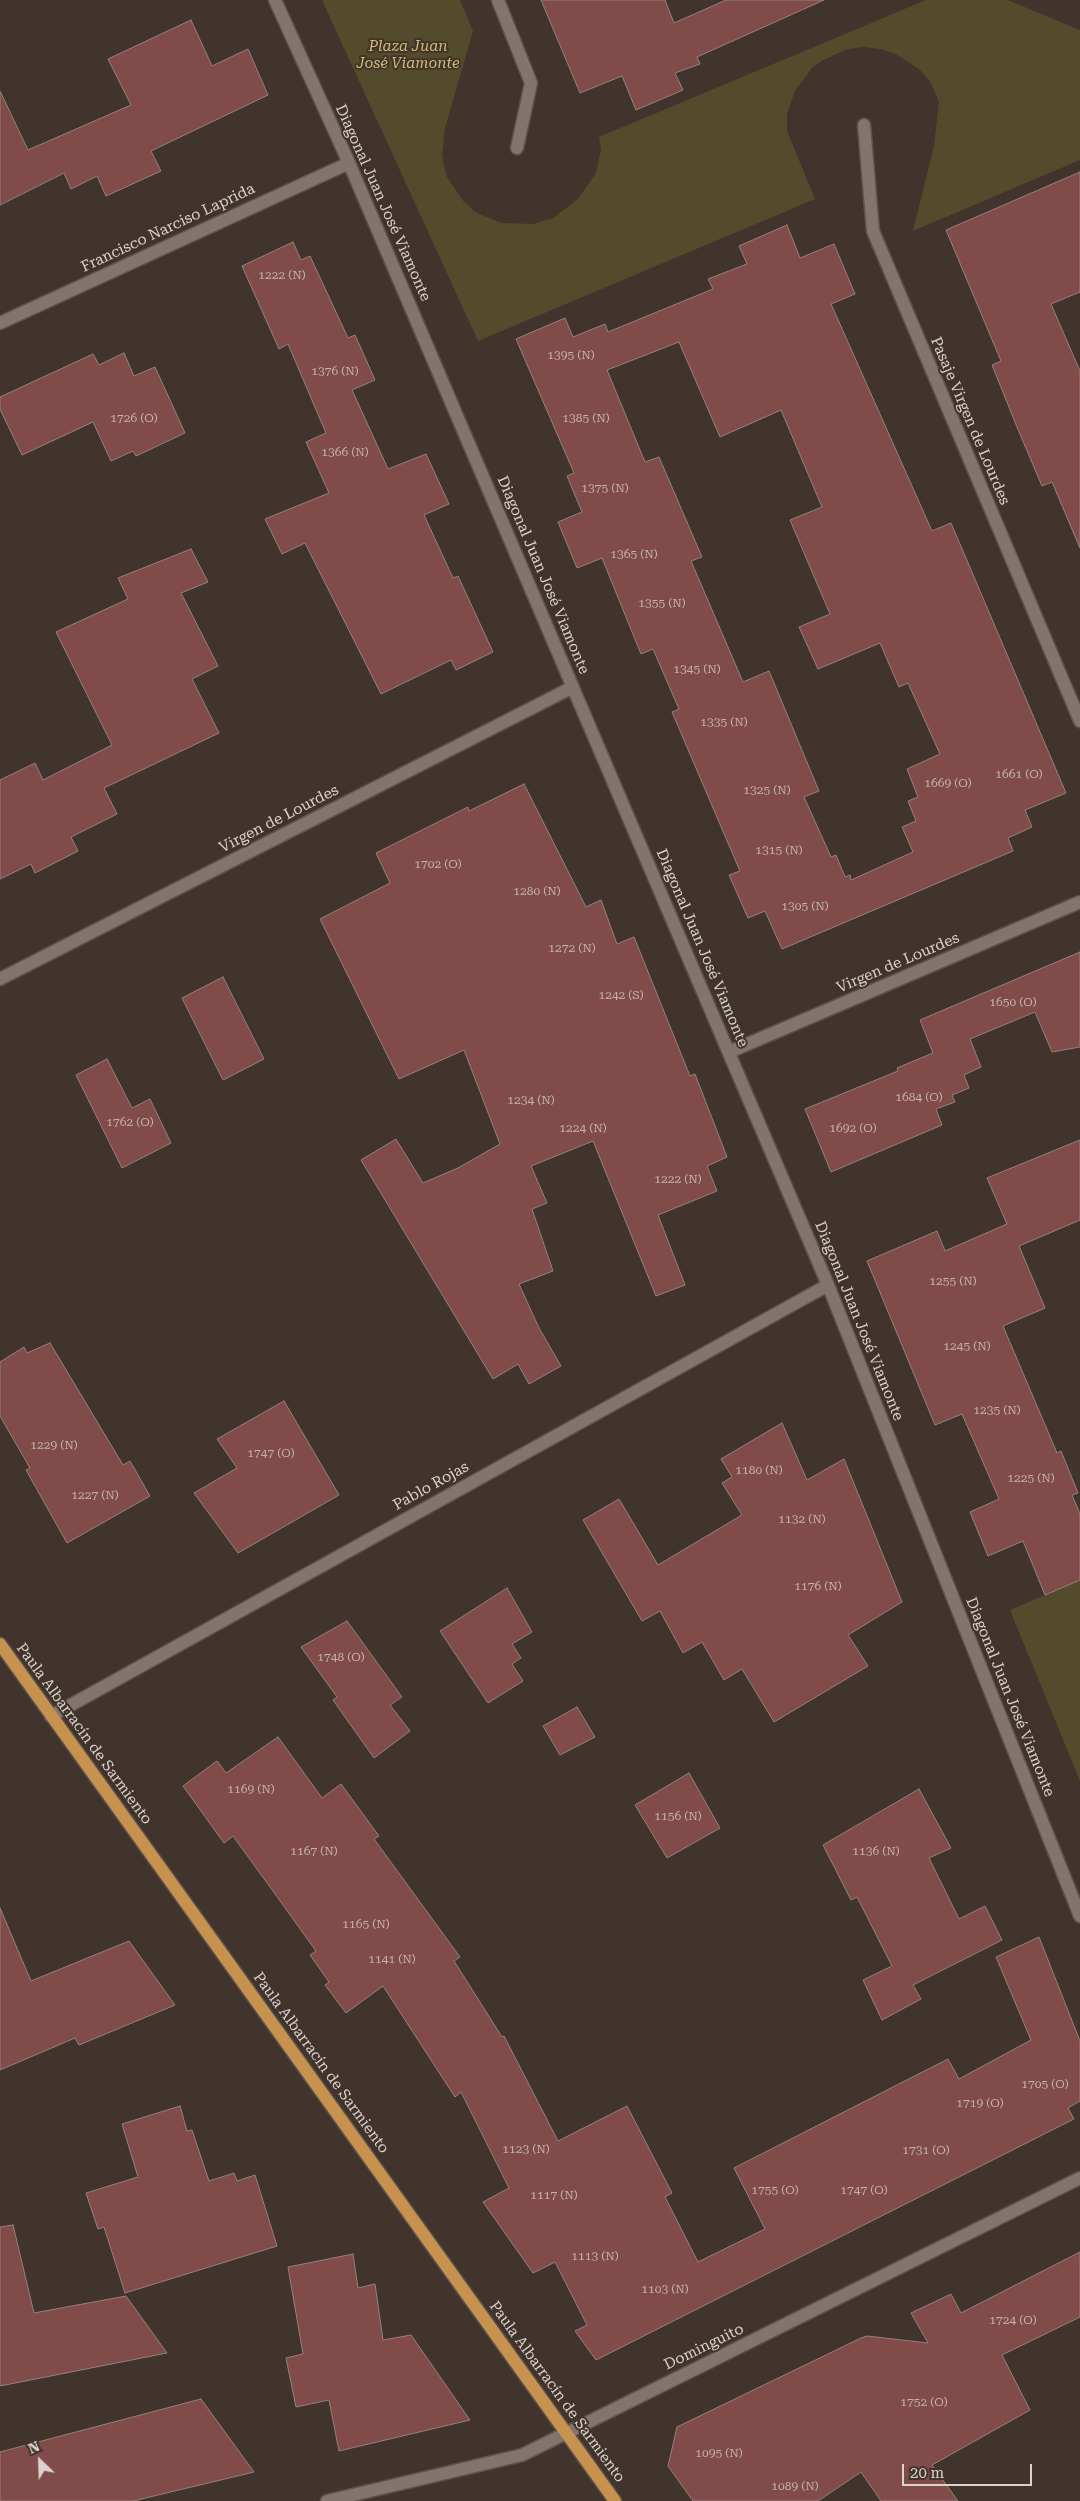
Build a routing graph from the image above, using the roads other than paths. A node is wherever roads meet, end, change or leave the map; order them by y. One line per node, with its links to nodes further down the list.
1 (274, 0): 5 (street, Diagonal Juan José Viamonte)
2 (498, 0): 4 (street)
3 (864, 125): 8 (street, Pasaje Virgen de Lourdes)
4 (517, 148)
5 (349, 163): 6 (street, Francisco Narciso Laprida); 7 (street, Diagonal Juan José Viamonte)
6 (0, 323)
7 (573, 687): 10 (street, Virgen de Lourdes); 11 (street, Diagonal Juan José Viamonte)
8 (1080, 721)
9 (1080, 902): 11 (street, Virgen de Lourdes)
10 (0, 979)
11 (728, 1052): 12 (street, Diagonal Juan José Viamonte)
12 (828, 1285): 14 (street, Pablo Rojas); 15 (street, Diagonal Juan José Viamonte)
13 (0, 1644): 14 (main road, Paula Albarracín de Sarmiento)
14 (51, 1716): 17 (main road, Paula Albarracín de Sarmiento)
15 (1080, 1916)
16 (1080, 2178): 17 (street, Dominguito)
17 (566, 2433): 18 (street, Dominguito); 19 (main road, Paula Albarracín de Sarmiento)
18 (327, 2501)
19 (615, 2501)

